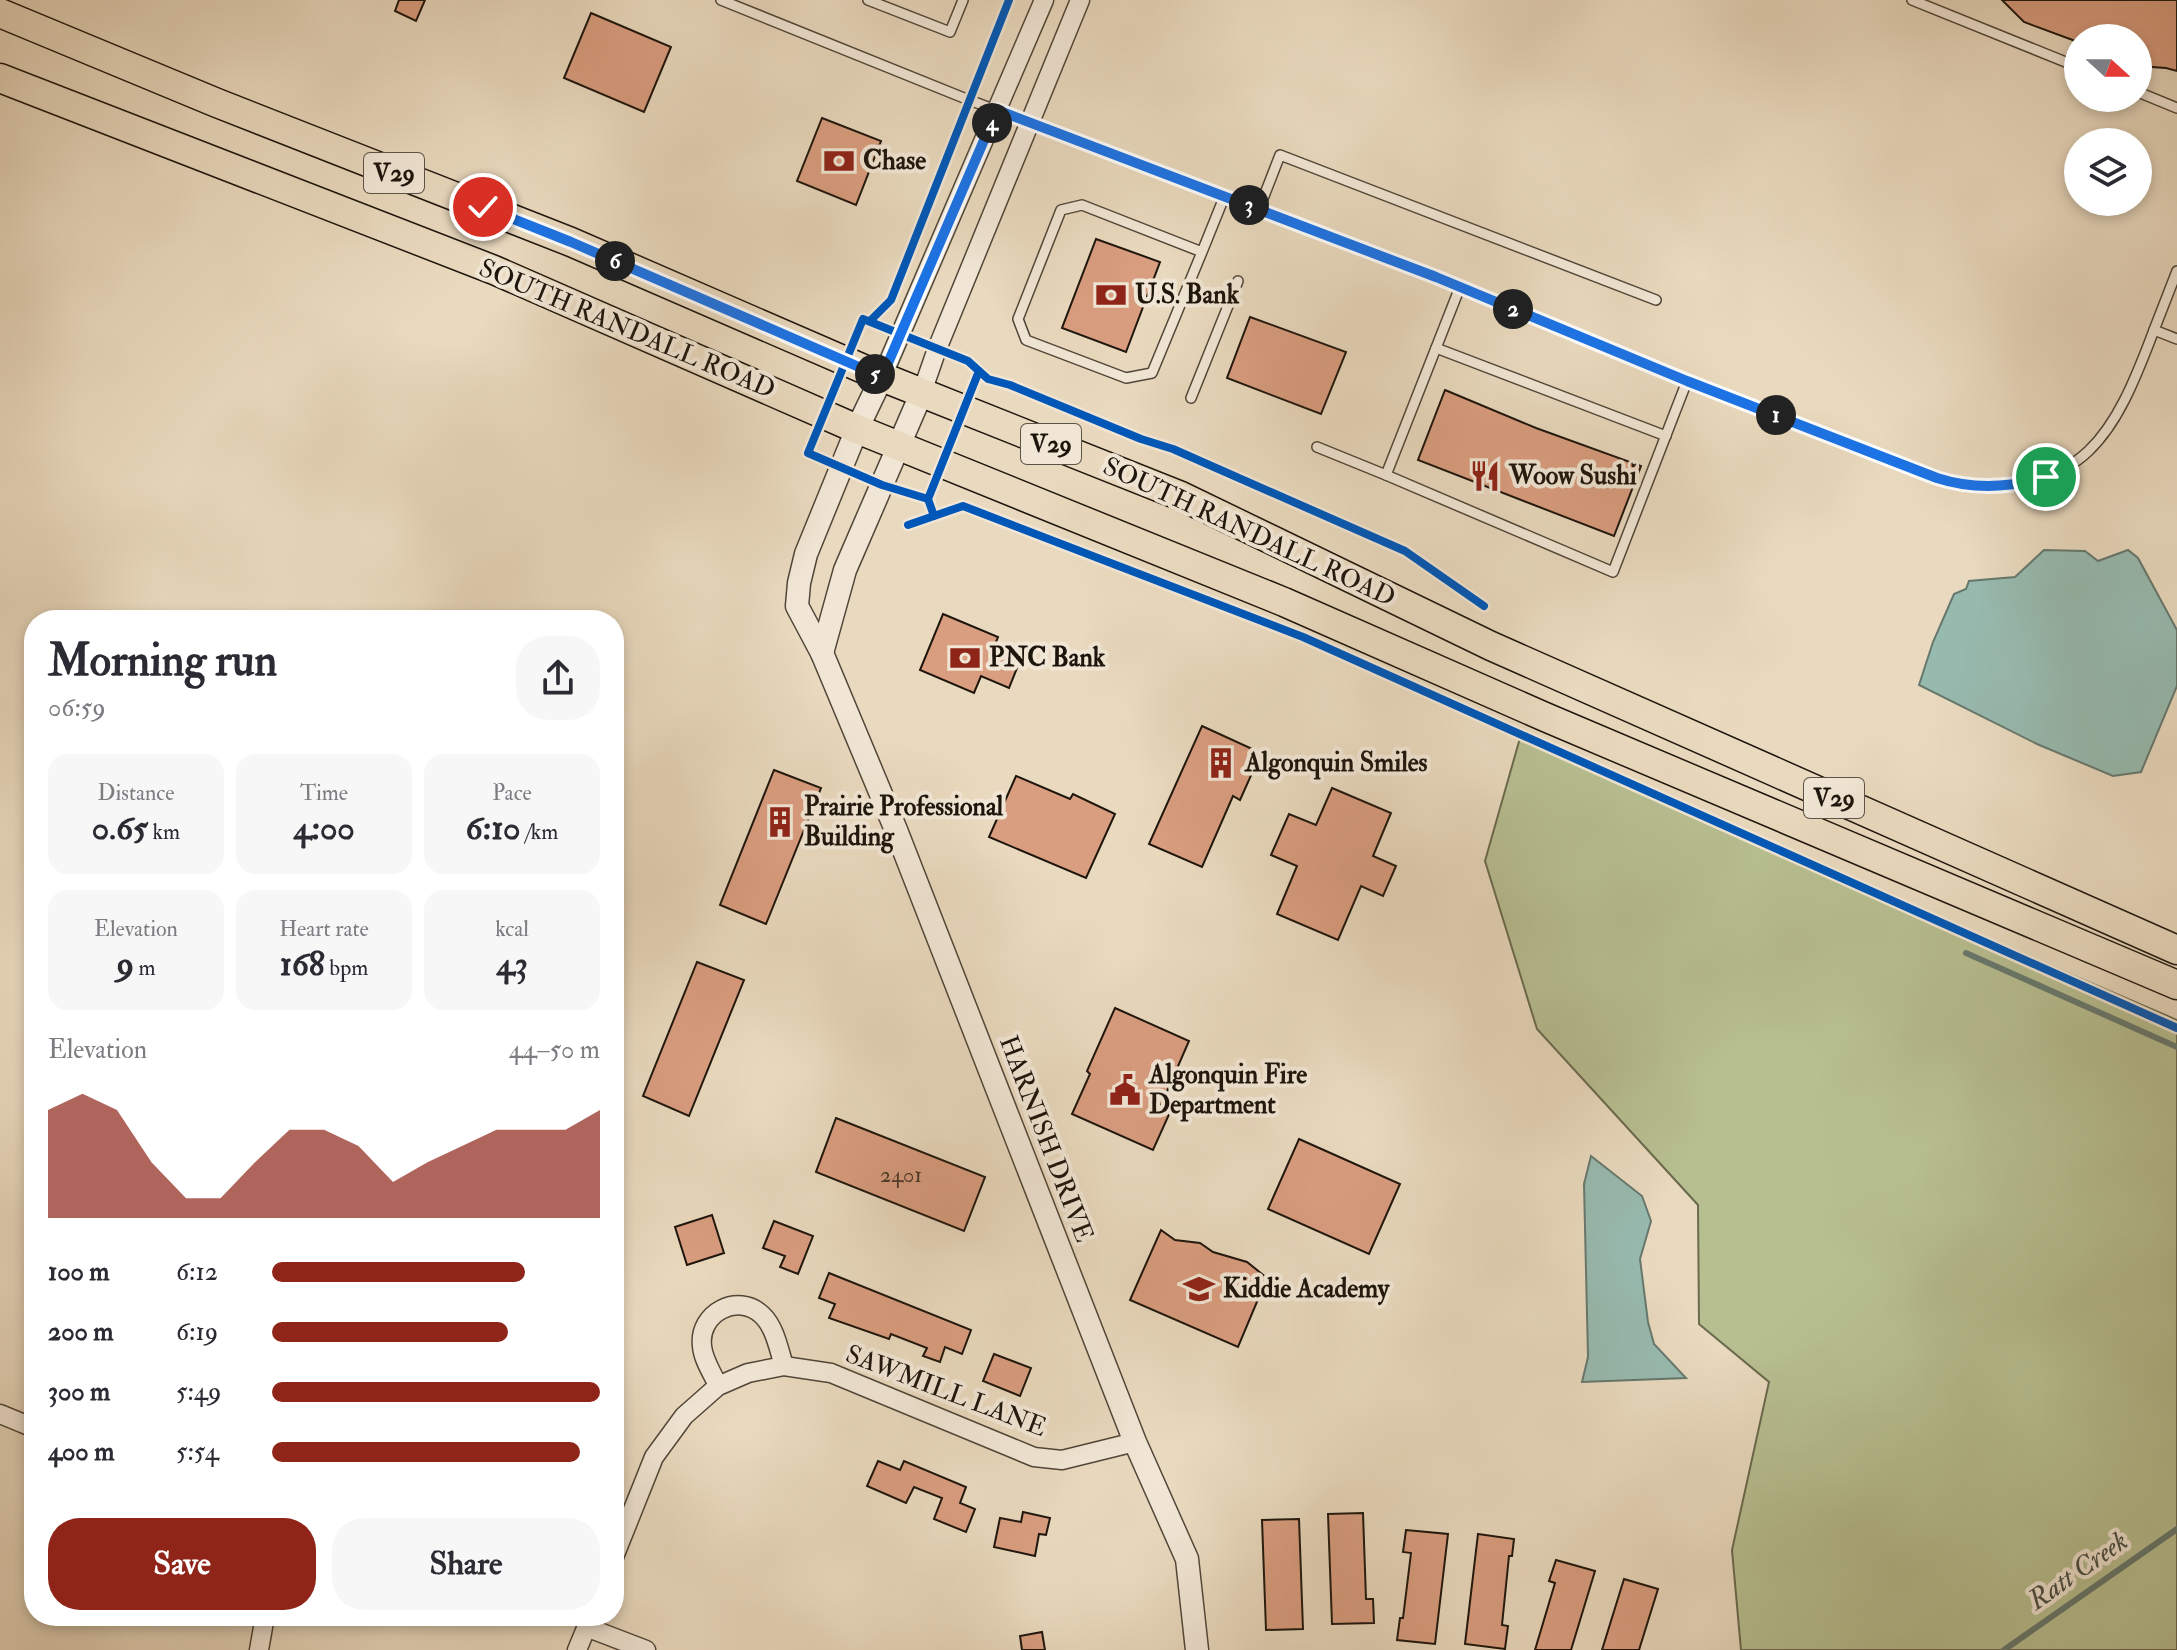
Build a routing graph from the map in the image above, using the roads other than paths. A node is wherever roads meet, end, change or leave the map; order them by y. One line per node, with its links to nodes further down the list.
1 (721, 0): 12 (lane)
2 (868, 0): 3 (lane)
3 (963, 0)
4 (1044, 0): 12 (street, HARNISH DRIVE)
5 (1080, 0): 13 (street)
6 (1912, 0): 8 (lane)
7 (0, 13): 24 (main road, SOUTH RANDALL ROAD / V29)
8 (2064, 61)
9 (0, 78): 28 (main road, SOUTH RANDALL ROAD / V29)
10 (2152, 98): 11 (lane)
11 (2177, 108)
12 (997, 110): 13 (lane); 24 (street, HARNISH DRIVE)
13 (1030, 122): 14 (lane); 26 (street)
14 (1225, 195): 15 (lane); 16 (lane)
15 (1259, 209): 19 (lane); 20 (lane)
16 (1202, 252): 16 (lane)
17 (2177, 271): 21 (lane)
18 (1238, 281): 27 (lane)
19 (1460, 287): 23 (lane); 25 (lane)
20 (1656, 300)
21 (2154, 330): 22 (lane); 25 (lane)
22 (2177, 339)
23 (1436, 348): 29 (lane); 32 (lane)
24 (882, 377): 26 (main road, SOUTH RANDALL ROAD / V29); 28 (street, HARNISH DRIVE)
25 (1687, 381): 29 (lane)
26 (922, 392): 30 (street); 34 (main road, SOUTH RANDALL ROAD / V29)
27 (1191, 398)
28 (857, 429): 30 (main road, SOUTH RANDALL ROAD / V29); 33 (street, HARNISH DRIVE)
29 (1666, 436): 32 (lane)
30 (899, 447): 33 (street); 35 (main road, SOUTH RANDALL ROAD / V29)
31 (1317, 447): 32 (lane)
32 (1386, 475)
33 (822, 653): 40 (street, HARNISH DRIVE)
34 (2177, 950)
35 (2177, 985)
36 (784, 1366): 37 (street, SAWMILL LANE); 37 (street); 40 (street, SAWMILL LANE)
37 (718, 1386): 41 (street, SAWMILL LANE)
38 (0, 1414): 39 (street)
39 (24, 1424)
40 (1135, 1442): 48 (street, HARNISH DRIVE)
41 (624, 1532)
42 (263, 1626): 45 (street)
43 (587, 1626): 46 (street)
44 (597, 1626): 47 (street)
45 (259, 1650)
46 (577, 1650)
47 (646, 1650)
48 (1197, 1650)

